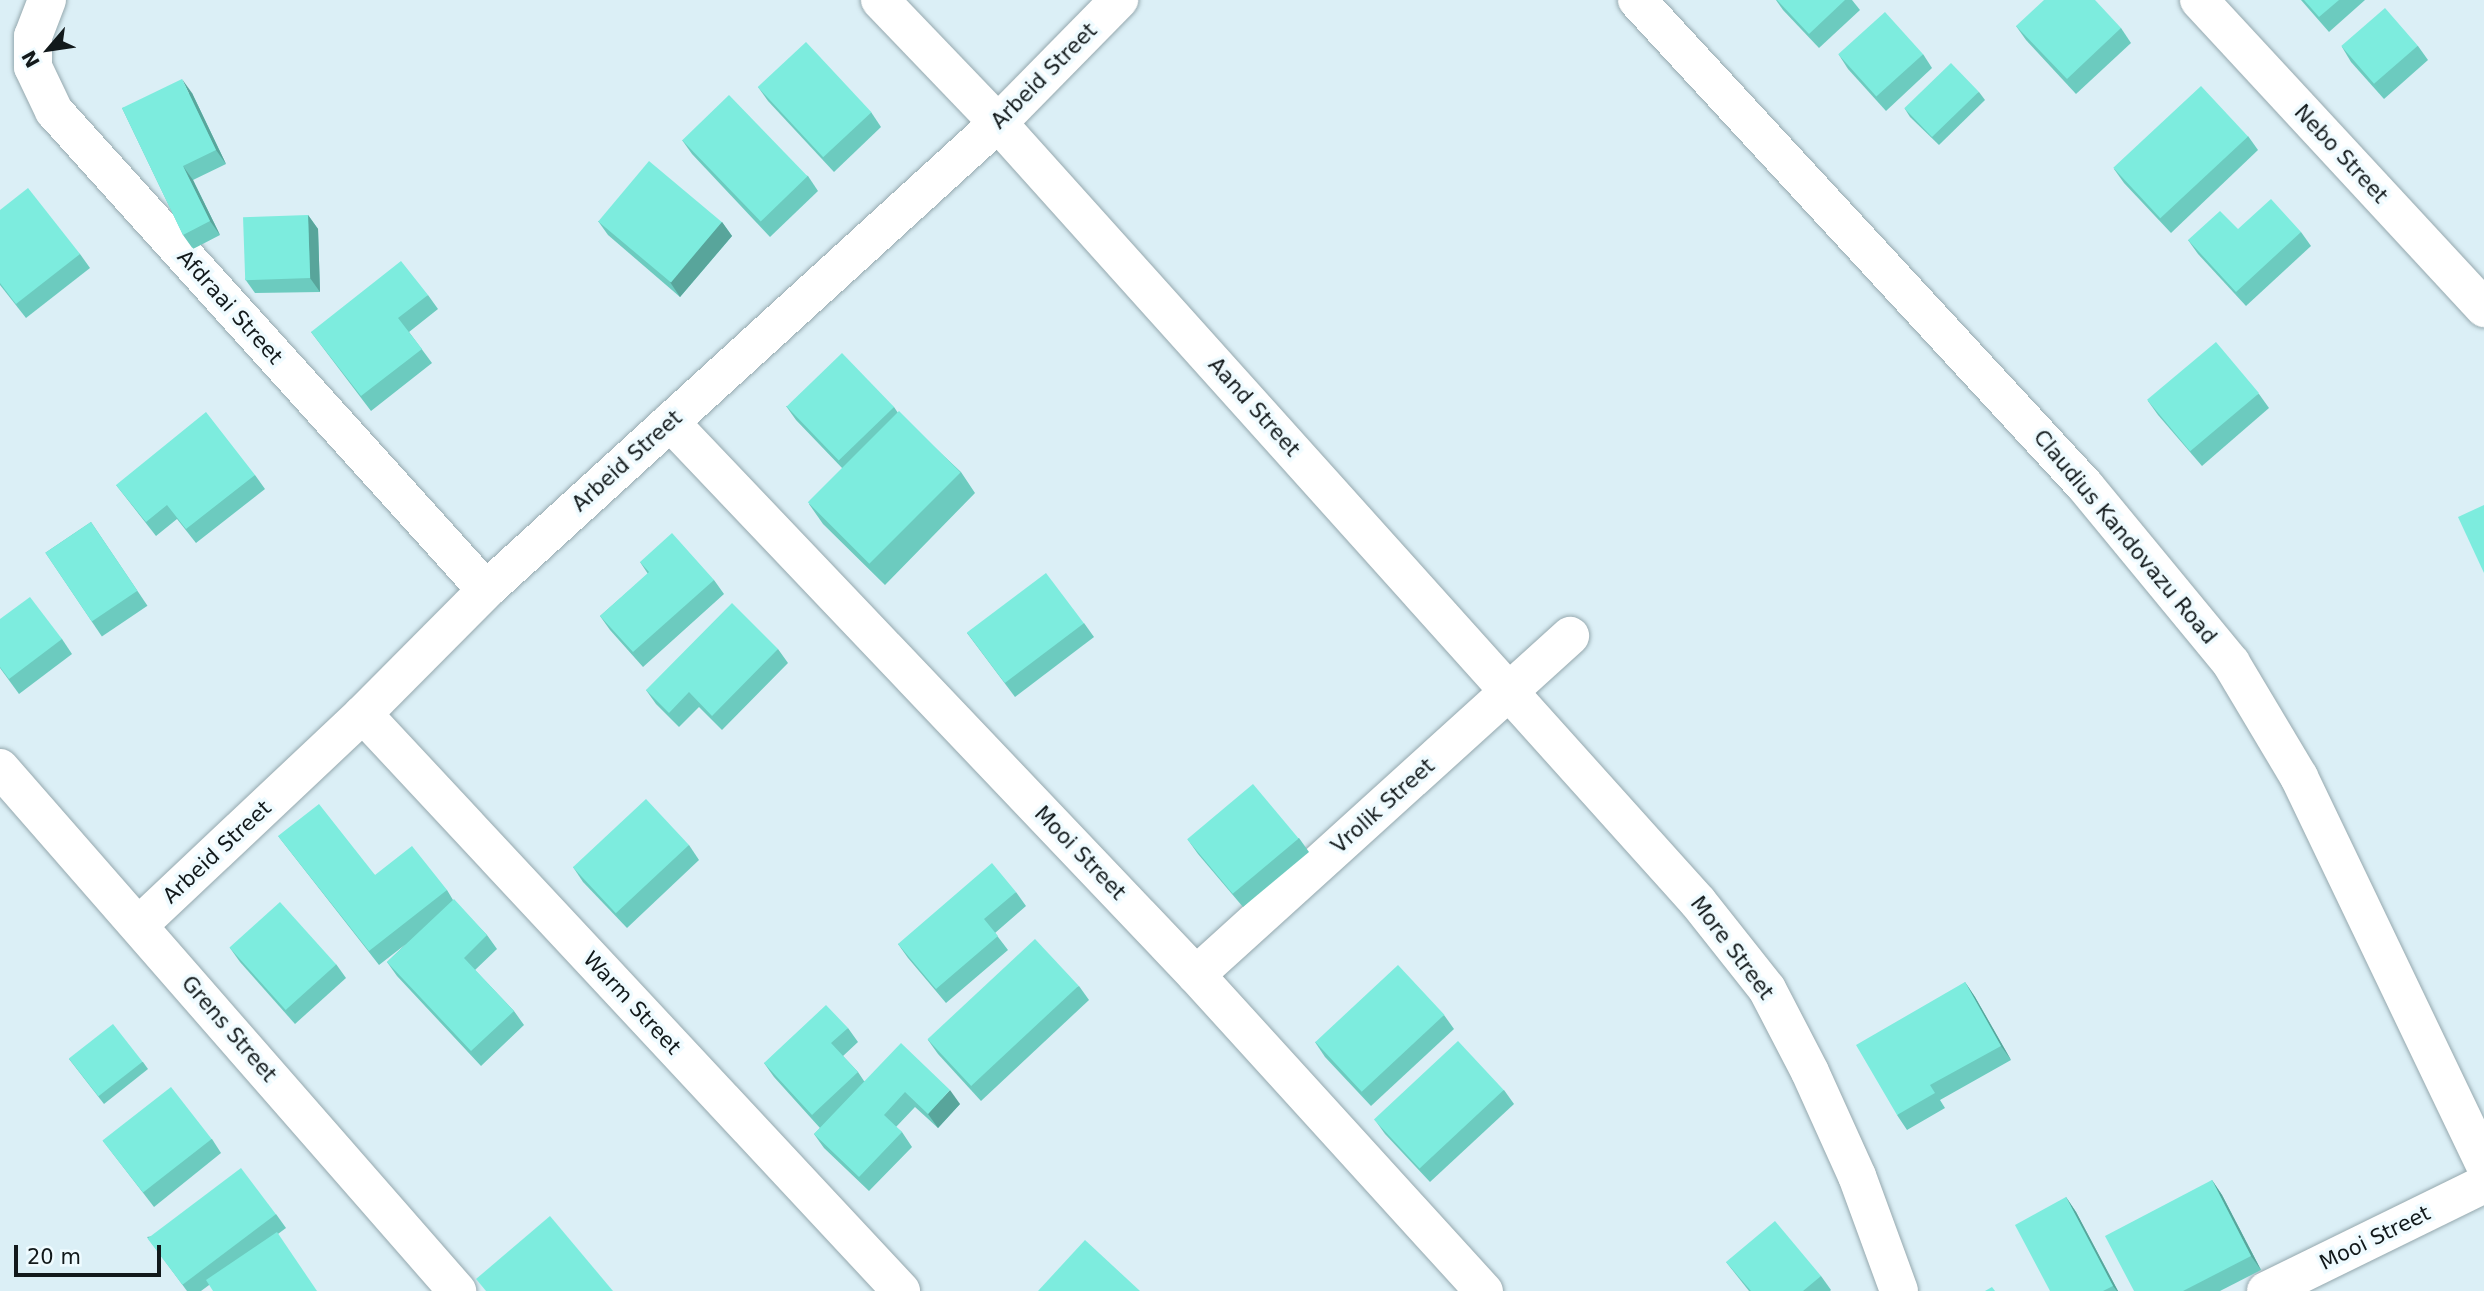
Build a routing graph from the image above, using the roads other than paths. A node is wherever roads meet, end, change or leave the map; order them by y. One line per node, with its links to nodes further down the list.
1 (47, 0): 9 (street, Afdraai Street)
2 (880, 0): 6 (street, Aand Street)
3 (1119, 0): 6 (street, Arbeid Street)
4 (1637, 0): 16 (street, Claudius Kandovazu Road)
5 (2199, 0): 7 (street, Nebo Street)
6 (998, 123): 8 (street, Arbeid Street); 11 (street, Aand Street)
7 (2484, 308)
8 (670, 422): 9 (street, Arbeid Street); 15 (street, Mooi Street)
9 (486, 590): 12 (street, Arbeid Street)
10 (1570, 636): 11 (street, Vrolik Street)
11 (1510, 690): 15 (street, Vrolik Street); 21 (street, More Street)
12 (363, 715): 14 (street, Arbeid Street); 19 (street, Warm Street)
13 (0, 768): 14 (street, Grens Street)
14 (139, 925): 18 (street, Grens Street)
15 (1196, 975): 20 (street, Mooi Street)
16 (2484, 1163)
17 (2484, 1184): 22 (street, Mooi Street)
18 (457, 1291)
19 (901, 1291)
20 (1484, 1291)
21 (1899, 1291)
22 (2266, 1291)

